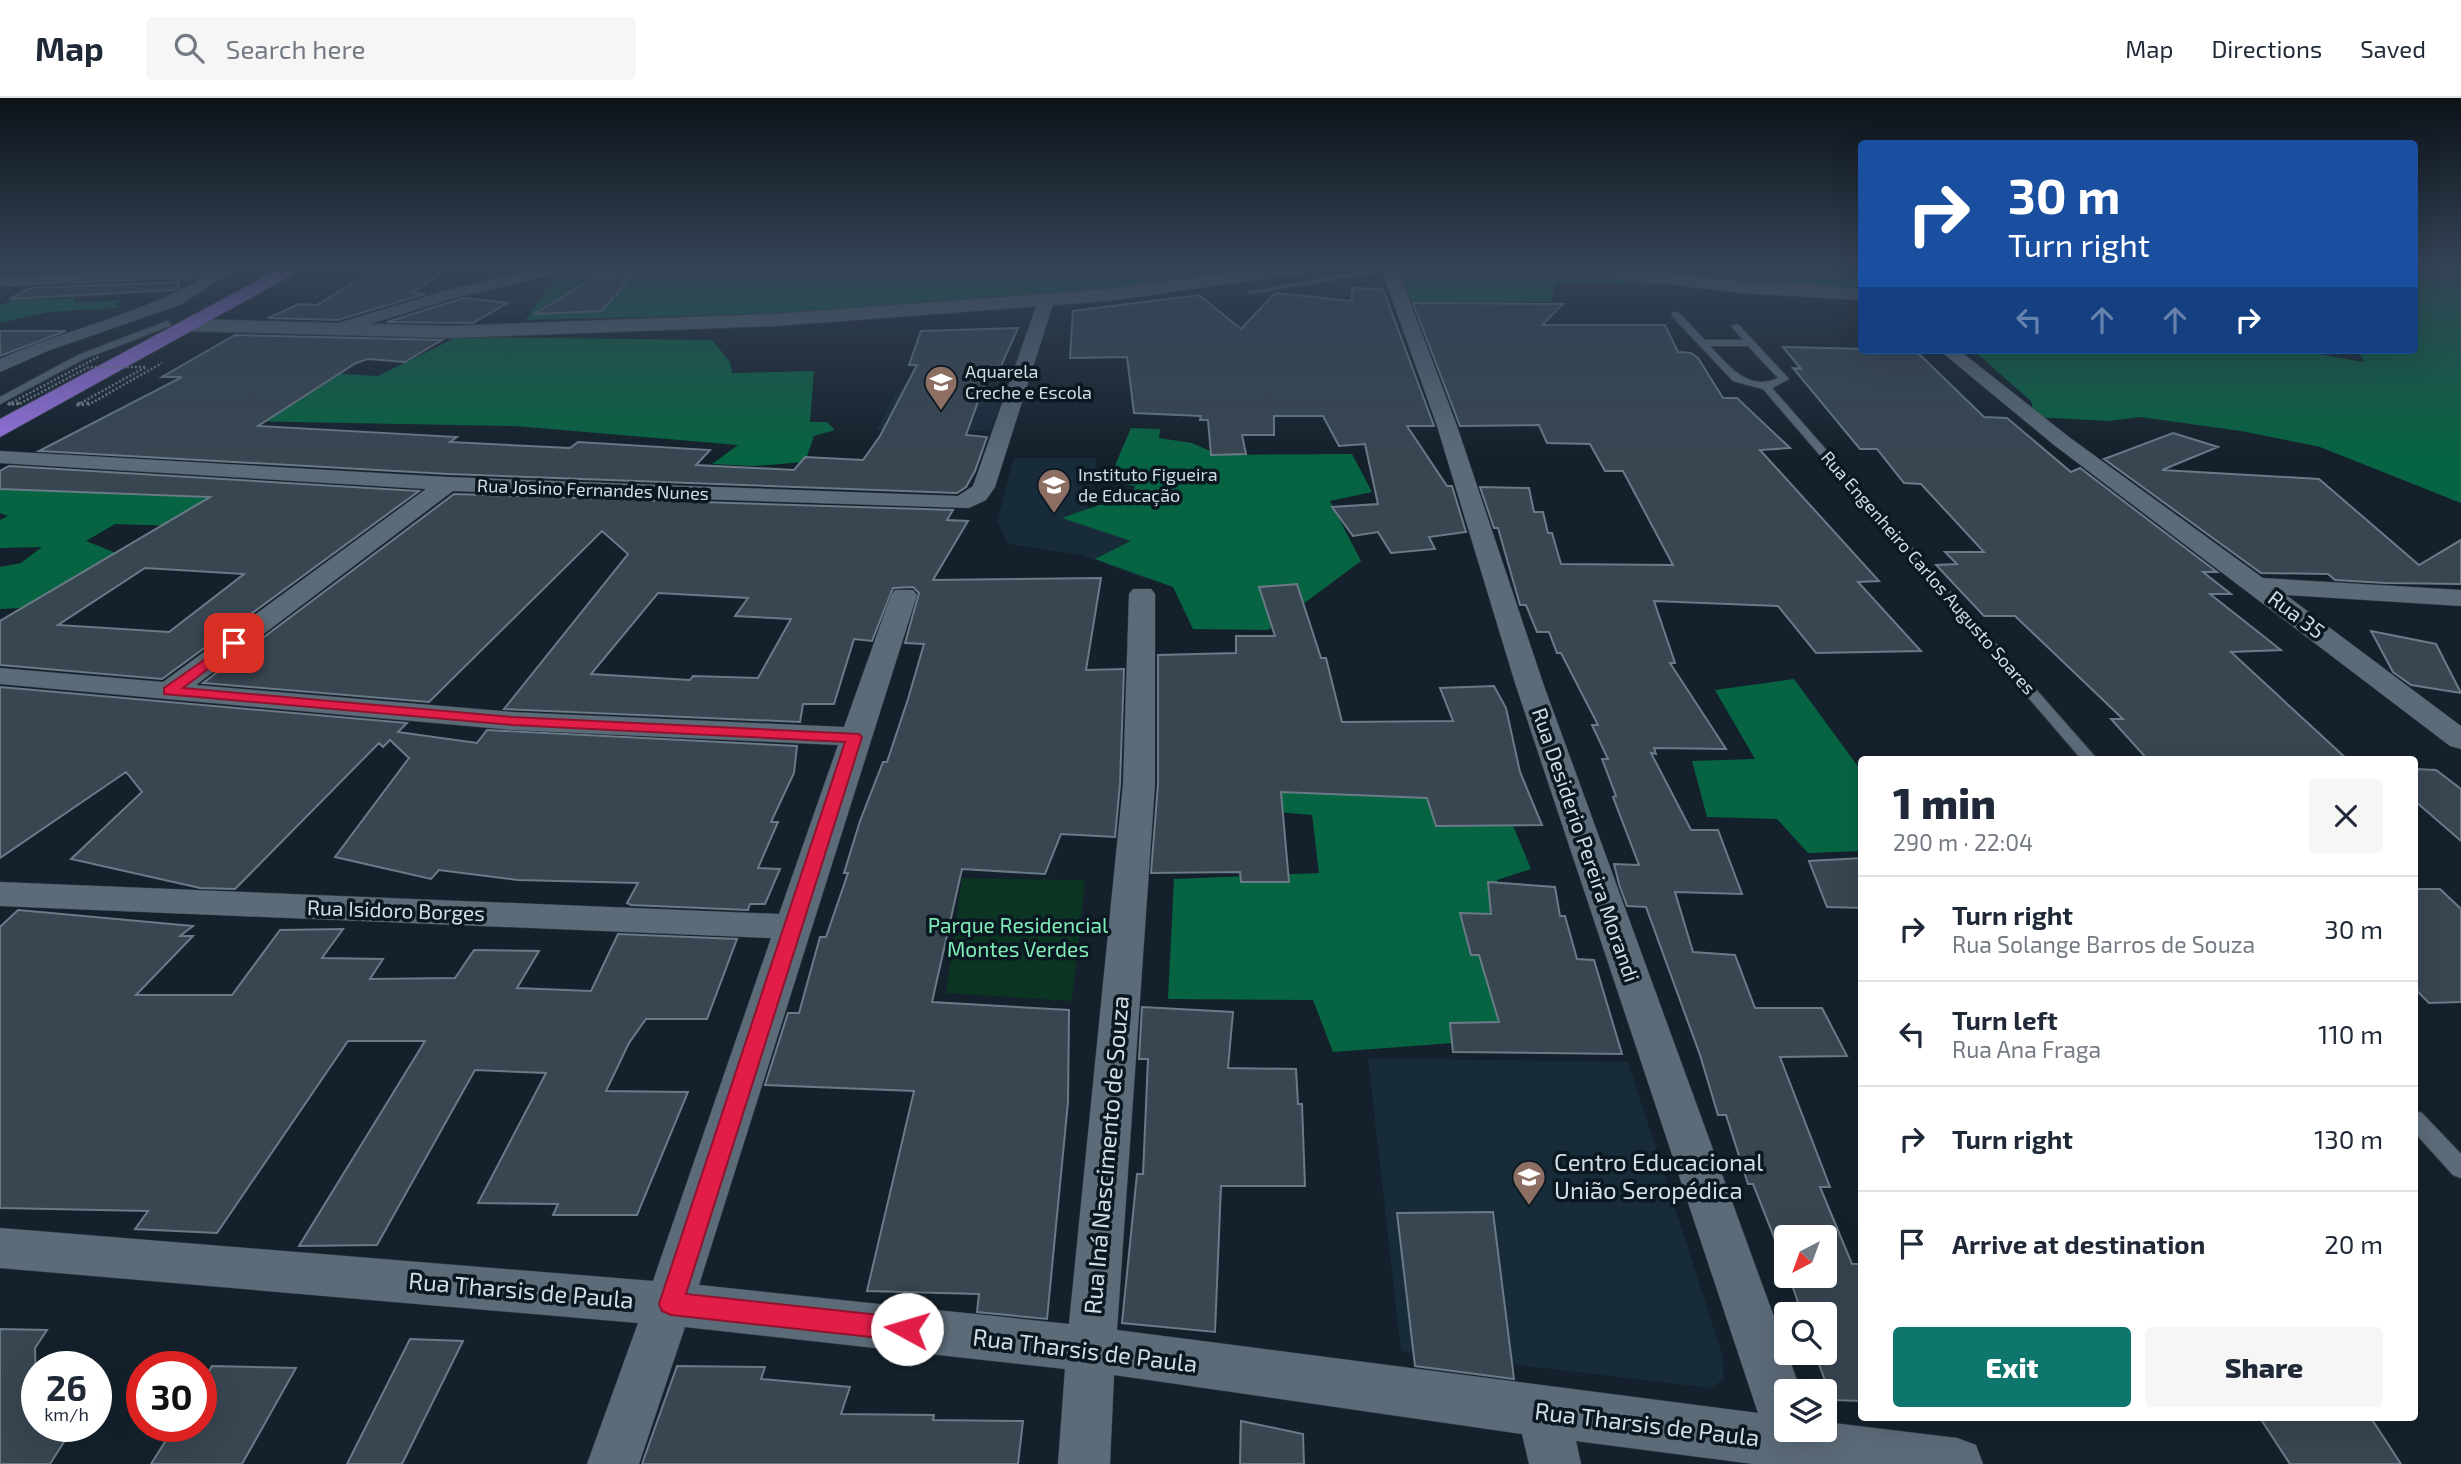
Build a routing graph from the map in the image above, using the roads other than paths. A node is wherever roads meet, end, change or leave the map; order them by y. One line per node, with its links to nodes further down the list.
1 (94, 329): 13 (street)
2 (167, 329): 15 (lane)
3 (172, 329): 16 (highway)
4 (396, 329): 5 (street)
5 (557, 329)
6 (1037, 329): 18 (street, Rua Josino Fernandes Nunes)
7 (1412, 329): 35 (street, Rua Desiderio Pereira Morandi)
8 (1689, 329): 11 (lane)
9 (1738, 329): 10 (lane)
10 (1750, 342): 11 (lane); 14 (lane)
11 (1702, 343): 14 (lane)
12 (1953, 354): 19 (street, Rua 35)
13 (0, 366)
14 (1766, 387): 27 (lane, Rua Engenheiro Carlos Augusto Soares)
15 (0, 401)
16 (0, 429)
17 (0, 457): 18 (street, Rua Josino Fernandes Nunes)
18 (448, 484): 24 (street)
19 (2257, 585): 22 (street); 26 (street, Rua 35)
20 (1142, 594): 34 (street, Rua Iná Nascimento de Souza)
21 (904, 595): 25 (street)
22 (2461, 598)
23 (0, 676): 24 (street)
24 (169, 691): 25 (street)
25 (854, 737): 29 (street)
26 (2461, 740)
27 (2088, 756)
28 (6, 901): 29 (street, Rua Isidoro Borges)
29 (793, 926): 33 (street)
30 (2418, 1122): 31 (lane)
31 (2461, 1170)
32 (0, 1248): 33 (street, Rua Tharsis de Paula)
33 (671, 1304): 34 (street, Rua Tharsis de Paula); 39 (street)
34 (1091, 1349): 36 (street, Rua Tharsis de Paula); 40 (street, Rua Iná Nascimento de Souza)
35 (1774, 1386)
36 (1543, 1412): 37 (street, Rua Tharsis de Paula); 41 (street)
37 (1774, 1431)
38 (1837, 1441): 42 (street, Rua Tharsis de Paula)
39 (613, 1464)
40 (1084, 1464)
41 (1555, 1464)
42 (1957, 1464)

